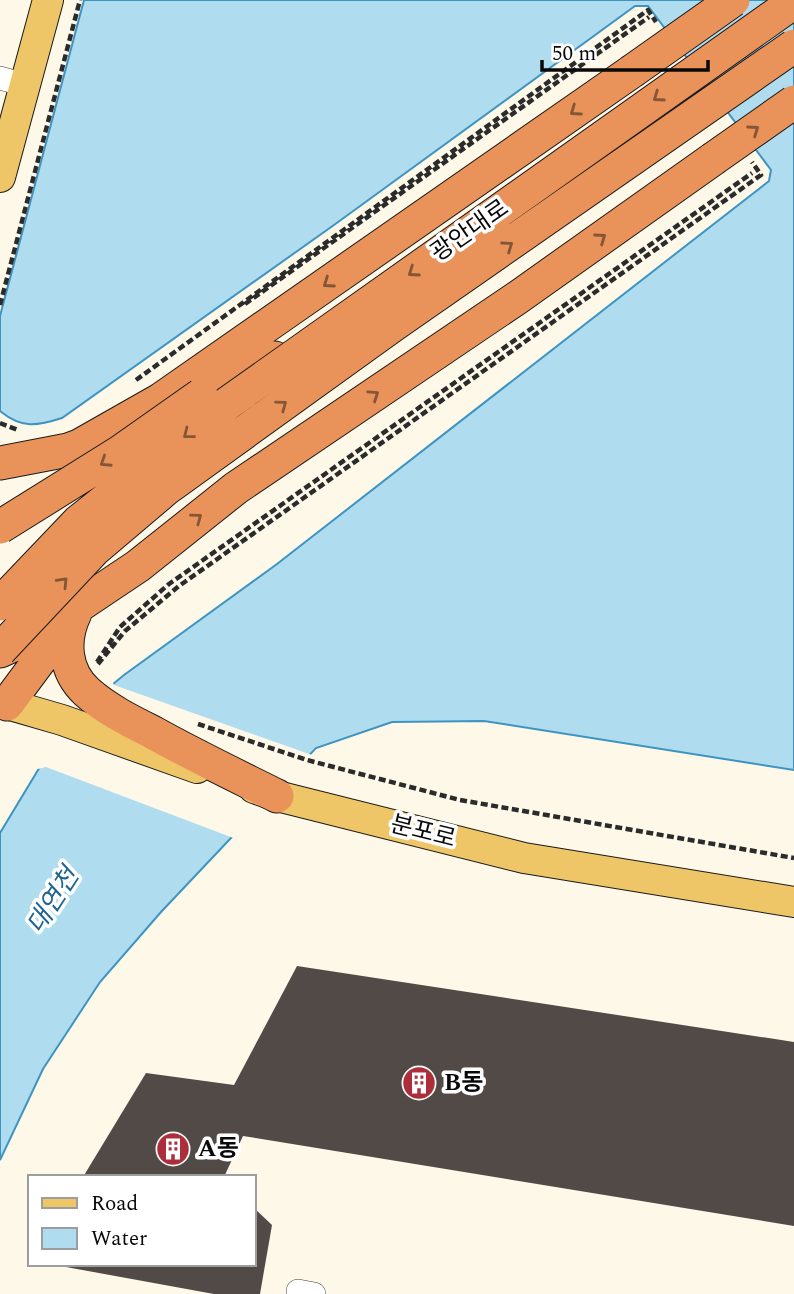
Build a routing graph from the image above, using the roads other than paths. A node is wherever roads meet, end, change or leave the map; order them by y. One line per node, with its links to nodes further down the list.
1 (48, 0): 5 (main road)
2 (733, 0): 9 (highway, one-way to 9, bridge)
3 (794, 2): 8 (highway, 광안대로, one-way to 8, bridge)
4 (794, 46): 12 (highway, 광안대로, one-way to 4, bridge)
5 (12, 82): 7 (main road)
6 (794, 102): 13 (highway, one-way to 6, bridge)
7 (0, 177)
8 (330, 331): 12 (highway, 광안대로, one-way to 12, bridge); 14 (highway, one-way to 14, bridge)
9 (166, 395): 10 (highway); 13 (highway)
10 (28, 444): 11 (highway)
11 (0, 463)
12 (158, 476): 16 (highway, bridge); 18 (highway, one-way to 12, bridge)
13 (236, 488): 15 (highway, one-way to 13)
14 (0, 527)
15 (112, 583): 17 (highway); 18 (highway)
16 (0, 604)
17 (75, 613): 19 (highway); 20 (highway)
18 (0, 651)
19 (2, 707): 20 (main road, 분포로)
20 (278, 796): 21 (main road, 분포로)
21 (794, 902)
22 (298, 1294): 23 (lane)
23 (314, 1294)

